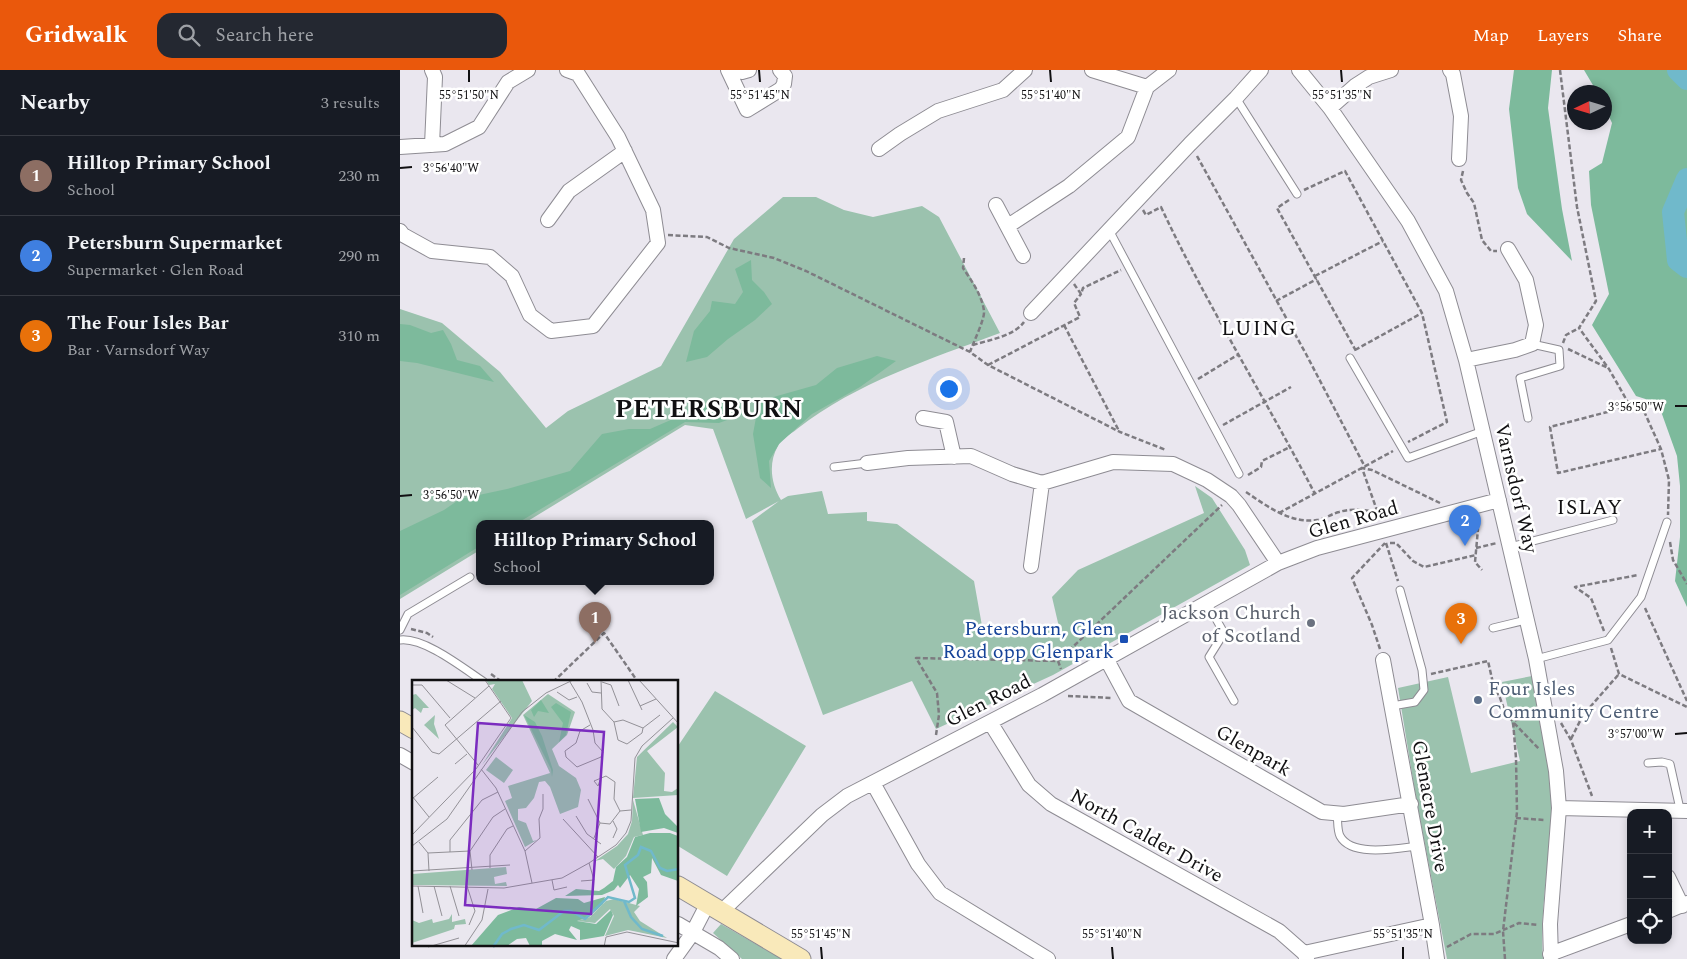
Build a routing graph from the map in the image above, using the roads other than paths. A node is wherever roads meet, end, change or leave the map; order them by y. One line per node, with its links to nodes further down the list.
1 (432, 70): 16 (street)
2 (528, 70): 16 (street)
3 (567, 70): 19 (street)
4 (780, 70): 12 (street)
5 (1025, 70): 18 (street)
6 (1092, 70): 13 (street)
7 (1168, 70): 13 (street)
8 (1261, 70): 14 (street)
9 (1299, 70): 15 (street, Varnsdorf Way)
10 (1391, 70): 15 (street)
11 (1450, 70): 20 (street)
12 (740, 71)
13 (1147, 88): 24 (street)
14 (1236, 98): 21 (lane); 25 (street)
15 (1330, 108): 32 (street, Varnsdorf Way)
16 (432, 145): 17 (street)
17 (400, 147)
18 (879, 149)
19 (625, 151): 23 (street); 26 (street)
20 (1459, 159)
21 (1298, 194)
22 (996, 205): 24 (street)
23 (548, 220)
24 (1008, 226): 28 (street)
25 (1109, 230): 29 (street); 39 (lane)
26 (400, 231)
27 (1508, 249): 30 (street)
28 (1023, 256)
29 (1031, 313)
30 (1532, 344): 32 (street); 34 (lane)
31 (1350, 358): 35 (lane)
32 (1466, 360): 35 (street, Varnsdorf Way)
33 (923, 418): 36 (street)
34 (1528, 418)
35 (1484, 431): 41 (street, Varnsdorf Way)
36 (954, 457): 37 (street); 40 (street)
37 (867, 463): 38 (lane)
38 (834, 467)
39 (1243, 475)
40 (1042, 483): 45 (street); 46 (street)
41 (1499, 500): 44 (street, Varnsdorf Way); 45 (street, Glen Road)
42 (1613, 520): 44 (lane)
43 (1667, 522): 54 (lane)
44 (1509, 544): 50 (street, Varnsdorf Way)
45 (1278, 564): 49 (street, Glen Road)
46 (1032, 566)
47 (470, 577): 52 (lane)
48 (1400, 590): 59 (lane)
49 (1208, 603): 55 (street, Glen Road); 58 (lane)
50 (1526, 620): 51 (lane); 54 (street, Varnsdorf Way)
51 (1493, 628)
52 (400, 630)
53 (400, 640): 57 (lane)
54 (1536, 659): 68 (street, Varnsdorf Way)
55 (1107, 660): 61 (street, Glen Road); 70 (street, Glenpark)
56 (1384, 660): 59 (street, Glenacre Drive)
57 (481, 680)
58 (1234, 701)
59 (1392, 706): 67 (street, Glenacre Drive)
60 (400, 721): 62 (main road)
61 (990, 722): 66 (street, Glen Road); 81 (street, North Calder Drive)
62 (412, 728)
63 (400, 755): 64 (street)
64 (412, 762)
65 (1648, 764): 69 (lane)
66 (873, 783): 75 (street, Glen Road); 86 (street)
67 (1410, 804): 70 (street, Glenpark); 71 (street, Glenacre Drive)
68 (1559, 808): 69 (street); 82 (street, Varnsdorf Way)
69 (1683, 810)
70 (1337, 813): 71 (lane)
71 (1418, 846): 77 (street, Glenacre Drive)
72 (679, 887): 75 (main road)
73 (1672, 888): 74 (street)
74 (1679, 906)
75 (714, 908): 79 (street, Glen Road); 85 (main road)
76 (679, 925): 79 (street)
77 (1432, 925): 80 (street, Glenacre Drive); 81 (street)
78 (1627, 926): 82 (street)
79 (692, 934): 83 (street, Glen Road); 84 (street)
80 (1437, 955)
81 (1306, 956)
82 (1550, 956)
83 (674, 959)
84 (732, 959)
85 (801, 959)
86 (1048, 959)

